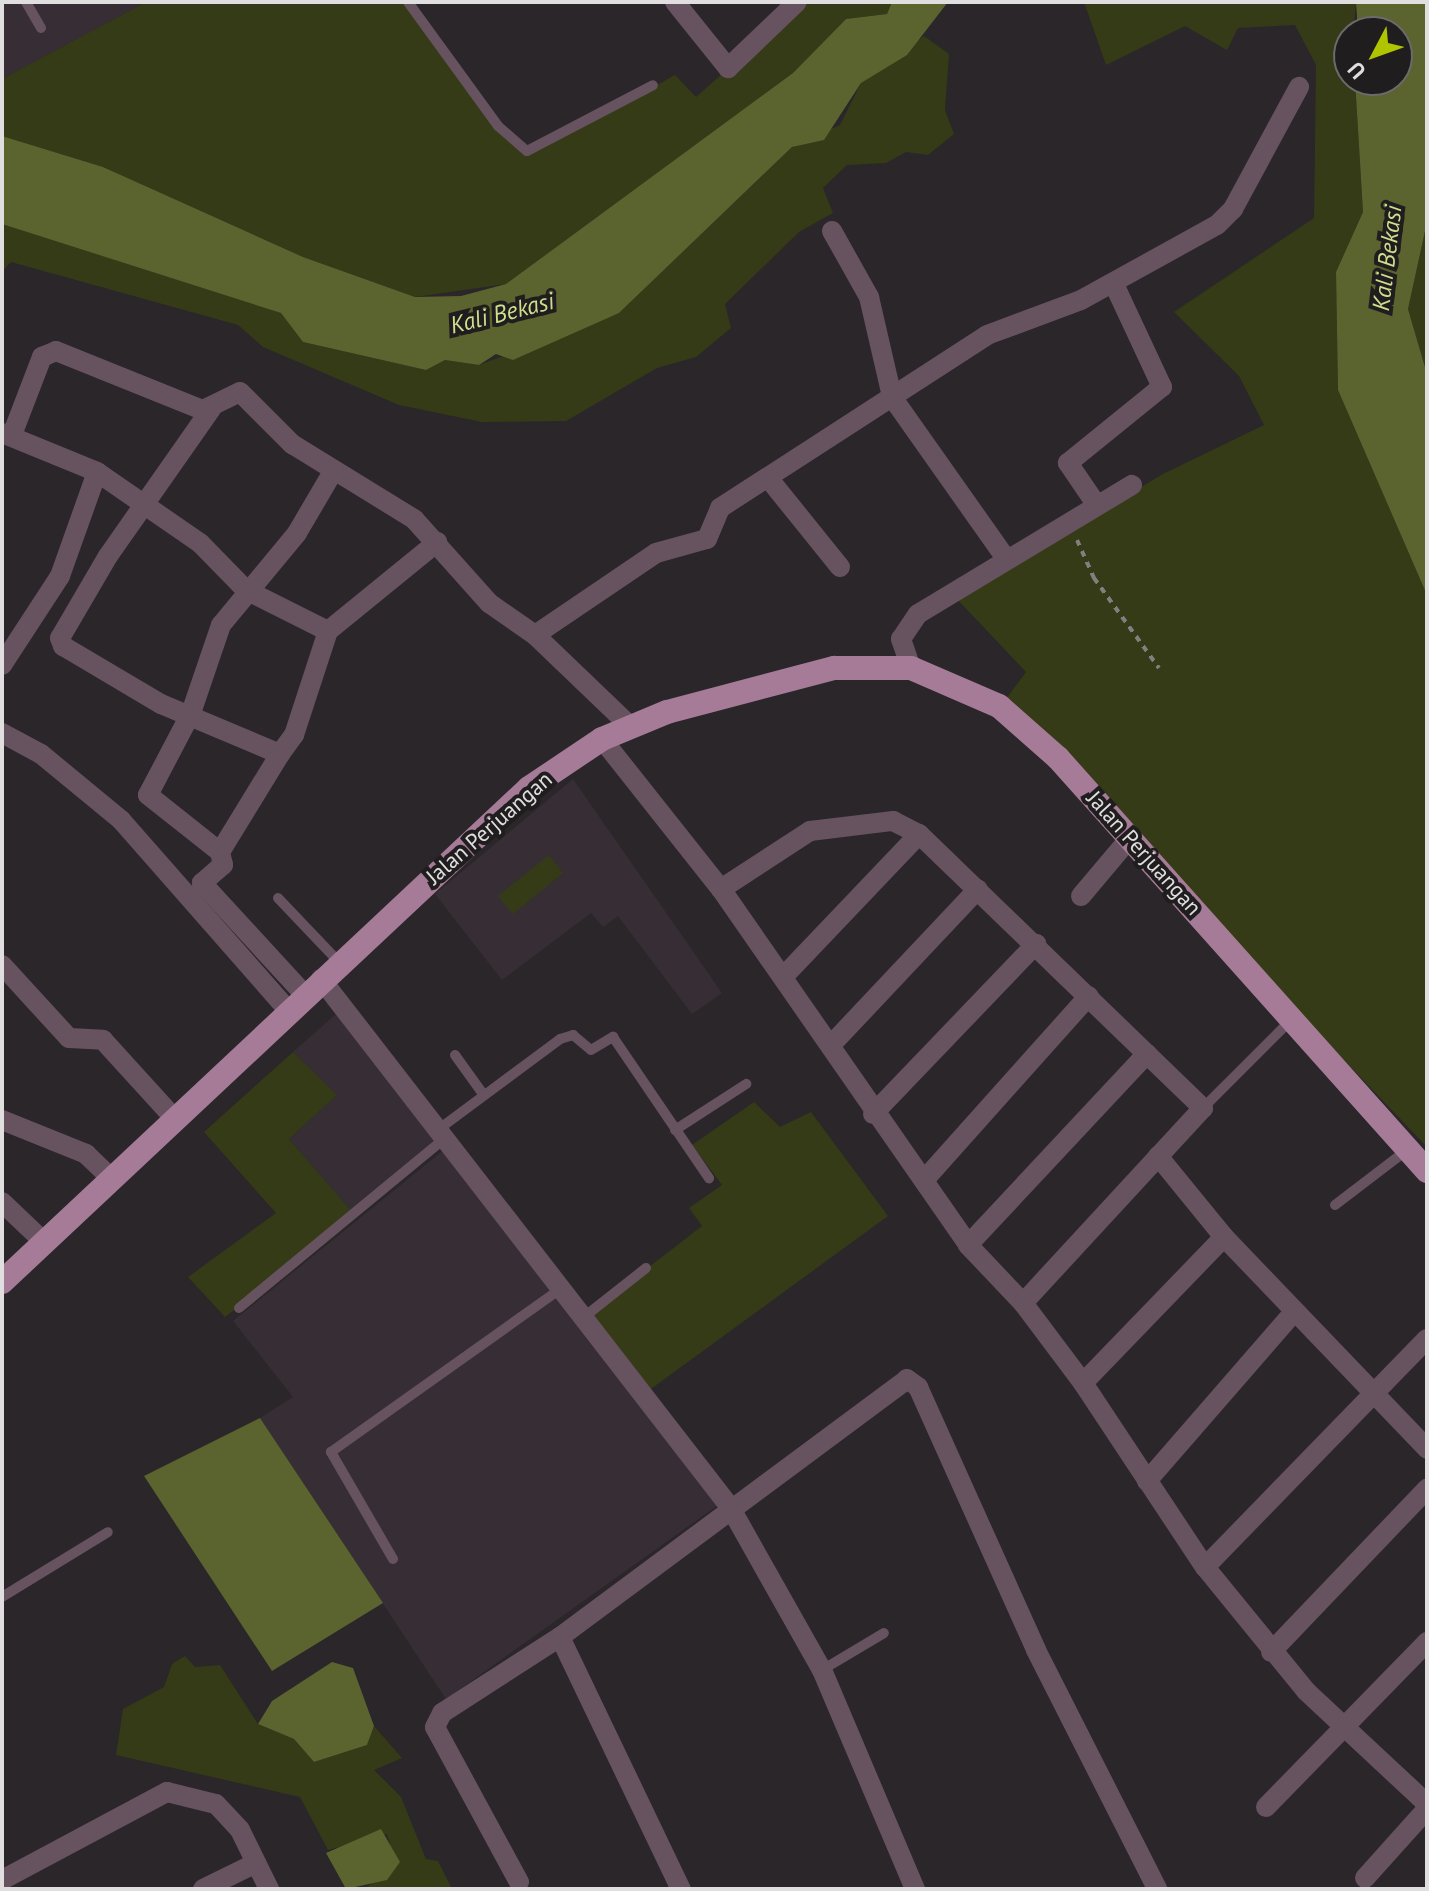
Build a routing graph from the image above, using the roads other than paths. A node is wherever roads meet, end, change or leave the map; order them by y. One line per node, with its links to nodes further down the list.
1 (26, 2): 5 (lane)
2 (408, 2): 6 (lane)
3 (675, 2): 4 (street)
4 (800, 3)
5 (41, 28)
6 (653, 85)
7 (1299, 87): 9 (street)
8 (832, 231): 10 (street)
9 (1114, 284): 10 (street); 17 (street)
10 (892, 397): 15 (street); 20 (street)
11 (211, 409): 12 (street); 13 (street); 18 (street)
12 (7, 434): 14 (street)
13 (334, 470): 19 (street); 22 (street)
14 (97, 472): 18 (street); 25 (street)
15 (769, 479): 21 (street); 24 (street)
16 (1132, 485): 17 (street)
17 (1096, 504): 20 (street)
18 (142, 505): 22 (street); 27 (street)
19 (437, 542): 23 (street); 24 (street)
20 (1004, 556): 26 (street)
21 (840, 567)
22 (246, 590): 23 (street); 27 (street)
23 (328, 631): 31 (street)
24 (535, 635): 28 (street)
25 (2, 665)
26 (911, 668): 28 (main road, Jalan Perjuangan); 33 (main road, Jalan Perjuangan)
27 (191, 713): 31 (street); 34 (street)
28 (631, 727): 30 (main road, Jalan Perjuangan)
29 (2, 733): 43 (street)
30 (602, 739): 35 (street); 40 (main road, Jalan Perjuangan)
31 (280, 754): 34 (street)
32 (919, 834): 35 (street); 36 (street); 42 (street)
33 (1129, 839): 37 (street); 45 (main road, Jalan Perjuangan)
34 (220, 852): 43 (street)
35 (721, 889): 42 (street)
36 (978, 889): 39 (street); 46 (street)
37 (1081, 896)
38 (278, 898): 40 (lane)
39 (1036, 944): 44 (street); 52 (street)
40 (339, 962): 43 (main road, Jalan Perjuangan)
41 (5, 972): 53 (street)
42 (784, 976): 46 (street)
43 (304, 994): 53 (main road, Jalan Perjuangan); 56 (street)
44 (1089, 996): 47 (street); 62 (street)
45 (1291, 1020): 51 (lane); 57 (main road, Jalan Perjuangan)
46 (831, 1045): 52 (street)
47 (1147, 1054): 51 (street); 67 (street)
48 (455, 1055): 50 (lane)
49 (746, 1084): 55 (lane)
50 (483, 1094): 55 (lane); 56 (lane)
51 (1203, 1108): 58 (street)
52 (873, 1114): 62 (street)
53 (175, 1119): 60 (main road, Jalan Perjuangan)
54 (2, 1120): 60 (street)
55 (675, 1130): 61 (lane)
56 (442, 1134): 70 (street); 72 (lane)
57 (1407, 1150): 59 (main road, Jalan Perjuangan); 64 (lane)
58 (1158, 1156): 65 (street); 71 (street)
59 (1427, 1171)
60 (111, 1178): 66 (main road, Jalan Perjuangan)
61 (709, 1178)
62 (926, 1178): 67 (street)
63 (2, 1202): 66 (street)
64 (1335, 1205)
65 (1224, 1237): 73 (street); 76 (street)
66 (44, 1242): 69 (main road, Jalan Perjuangan)
67 (968, 1245): 71 (street)
68 (646, 1268): 74 (lane)
69 (2, 1282)
70 (560, 1289): 74 (street); 83 (lane)
71 (1023, 1303): 76 (street)
72 (239, 1308)
73 (1294, 1312): 77 (street); 79 (street)
74 (584, 1317): 81 (street)
75 (1427, 1339): 77 (street)
76 (1083, 1383): 79 (street)
77 (1371, 1391): 78 (street); 84 (street)
78 (1427, 1449)
79 (1147, 1481): 84 (street)
80 (1427, 1489): 89 (street)
81 (730, 1507): 87 (street); 90 (street); 102 (street)
82 (108, 1532): 85 (lane)
83 (393, 1559)
84 (1205, 1567): 89 (street)
85 (2, 1597)
86 (884, 1633): 90 (lane)
87 (560, 1637): 97 (street); 100 (street)
88 (1427, 1642): 91 (street)
89 (1271, 1652): 91 (street)
90 (822, 1670): 101 (street)
91 (1344, 1732): 92 (street); 93 (street)
92 (1427, 1806): 95 (street)
93 (1266, 1807)
94 (256, 1863): 96 (street); 98 (street); 99 (street)
95 (1365, 1878)
96 (2, 1880)
97 (519, 1882)
98 (203, 1889)
99 (269, 1889)
100 (681, 1889)
101 (915, 1889)
102 (1157, 1889)

